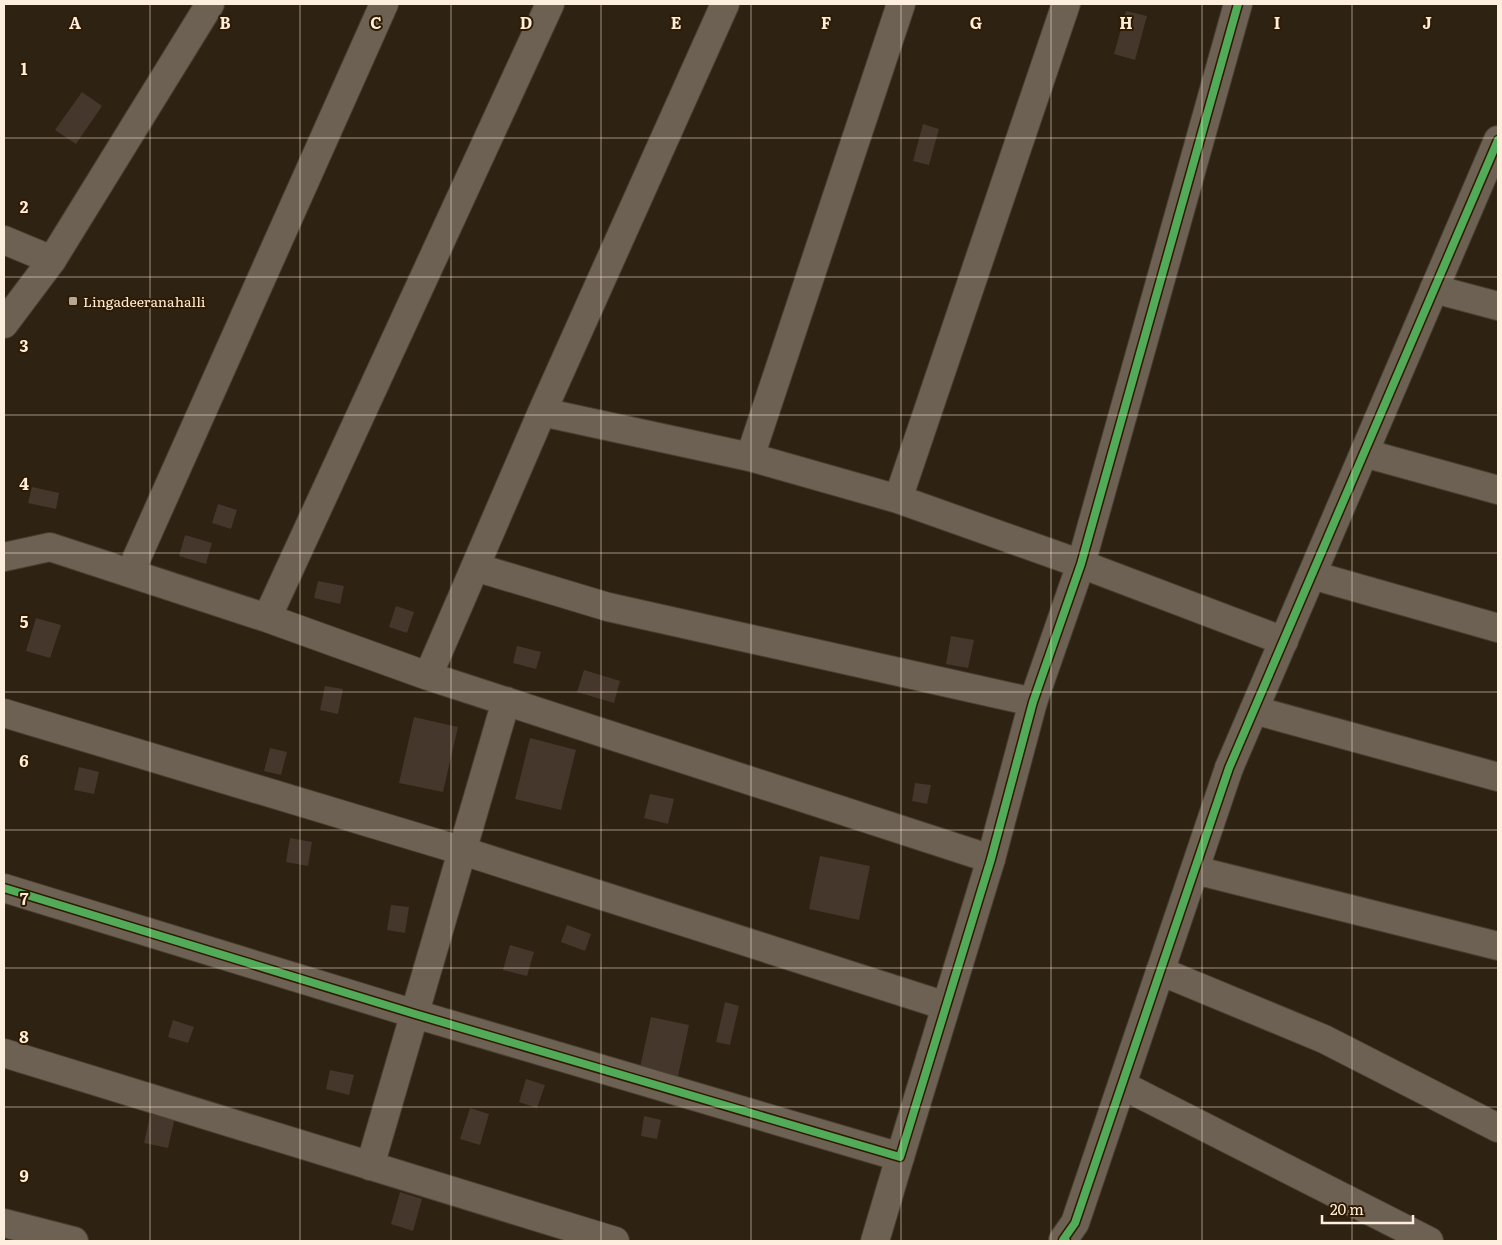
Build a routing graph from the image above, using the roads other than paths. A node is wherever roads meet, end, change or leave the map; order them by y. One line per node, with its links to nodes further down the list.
1 (209, 4): 10 (street)
2 (384, 4): 22 (street)
3 (550, 4): 24 (street)
4 (725, 4): 14 (street)
5 (901, 4): 16 (street)
6 (1066, 4): 18 (street)
7 (1238, 4): 20 (street)
8 (1498, 143): 11 (street)
9 (4, 240): 10 (street)
10 (52, 260): 13 (street)
11 (1434, 289): 12 (street); 15 (street)
12 (1498, 306)
13 (4, 324)
14 (542, 412): 16 (street); 21 (street)
15 (1364, 453): 17 (street); 23 (street)
16 (750, 457): 18 (street)
17 (1498, 490)
18 (898, 499): 20 (street)
19 (4, 557): 22 (street)
20 (1080, 564): 26 (street); 29 (street)
21 (475, 567): 27 (street); 29 (street)
22 (130, 573): 24 (street)
23 (1312, 575): 25 (street); 26 (street)
24 (266, 618): 27 (street)
25 (1498, 628)
26 (1284, 641): 30 (street)
27 (428, 676): 28 (street)
28 (506, 701): 33 (street); 34 (street)
29 (1033, 702): 34 (street)
30 (1254, 710): 32 (street); 35 (street)
31 (4, 713): 33 (street)
32 (1498, 777)
33 (463, 851): 39 (street); 40 (street)
34 (991, 859): 39 (street)
35 (1195, 870): 37 (street); 38 (street)
36 (4, 888): 40 (street)
37 (1498, 946)
38 (1160, 971): 42 (street); 43 (street)
39 (946, 1006): 44 (street)
40 (415, 1014): 44 (street); 45 (street)
41 (4, 1053): 45 (street)
42 (1122, 1085): 50 (street); 51 (street)
43 (1498, 1128)
44 (900, 1157): 49 (street)
45 (370, 1166): 48 (street)
46 (4, 1223): 47 (street)
47 (74, 1241)
48 (615, 1241)
49 (875, 1241)
50 (1063, 1241)
51 (1429, 1241)

